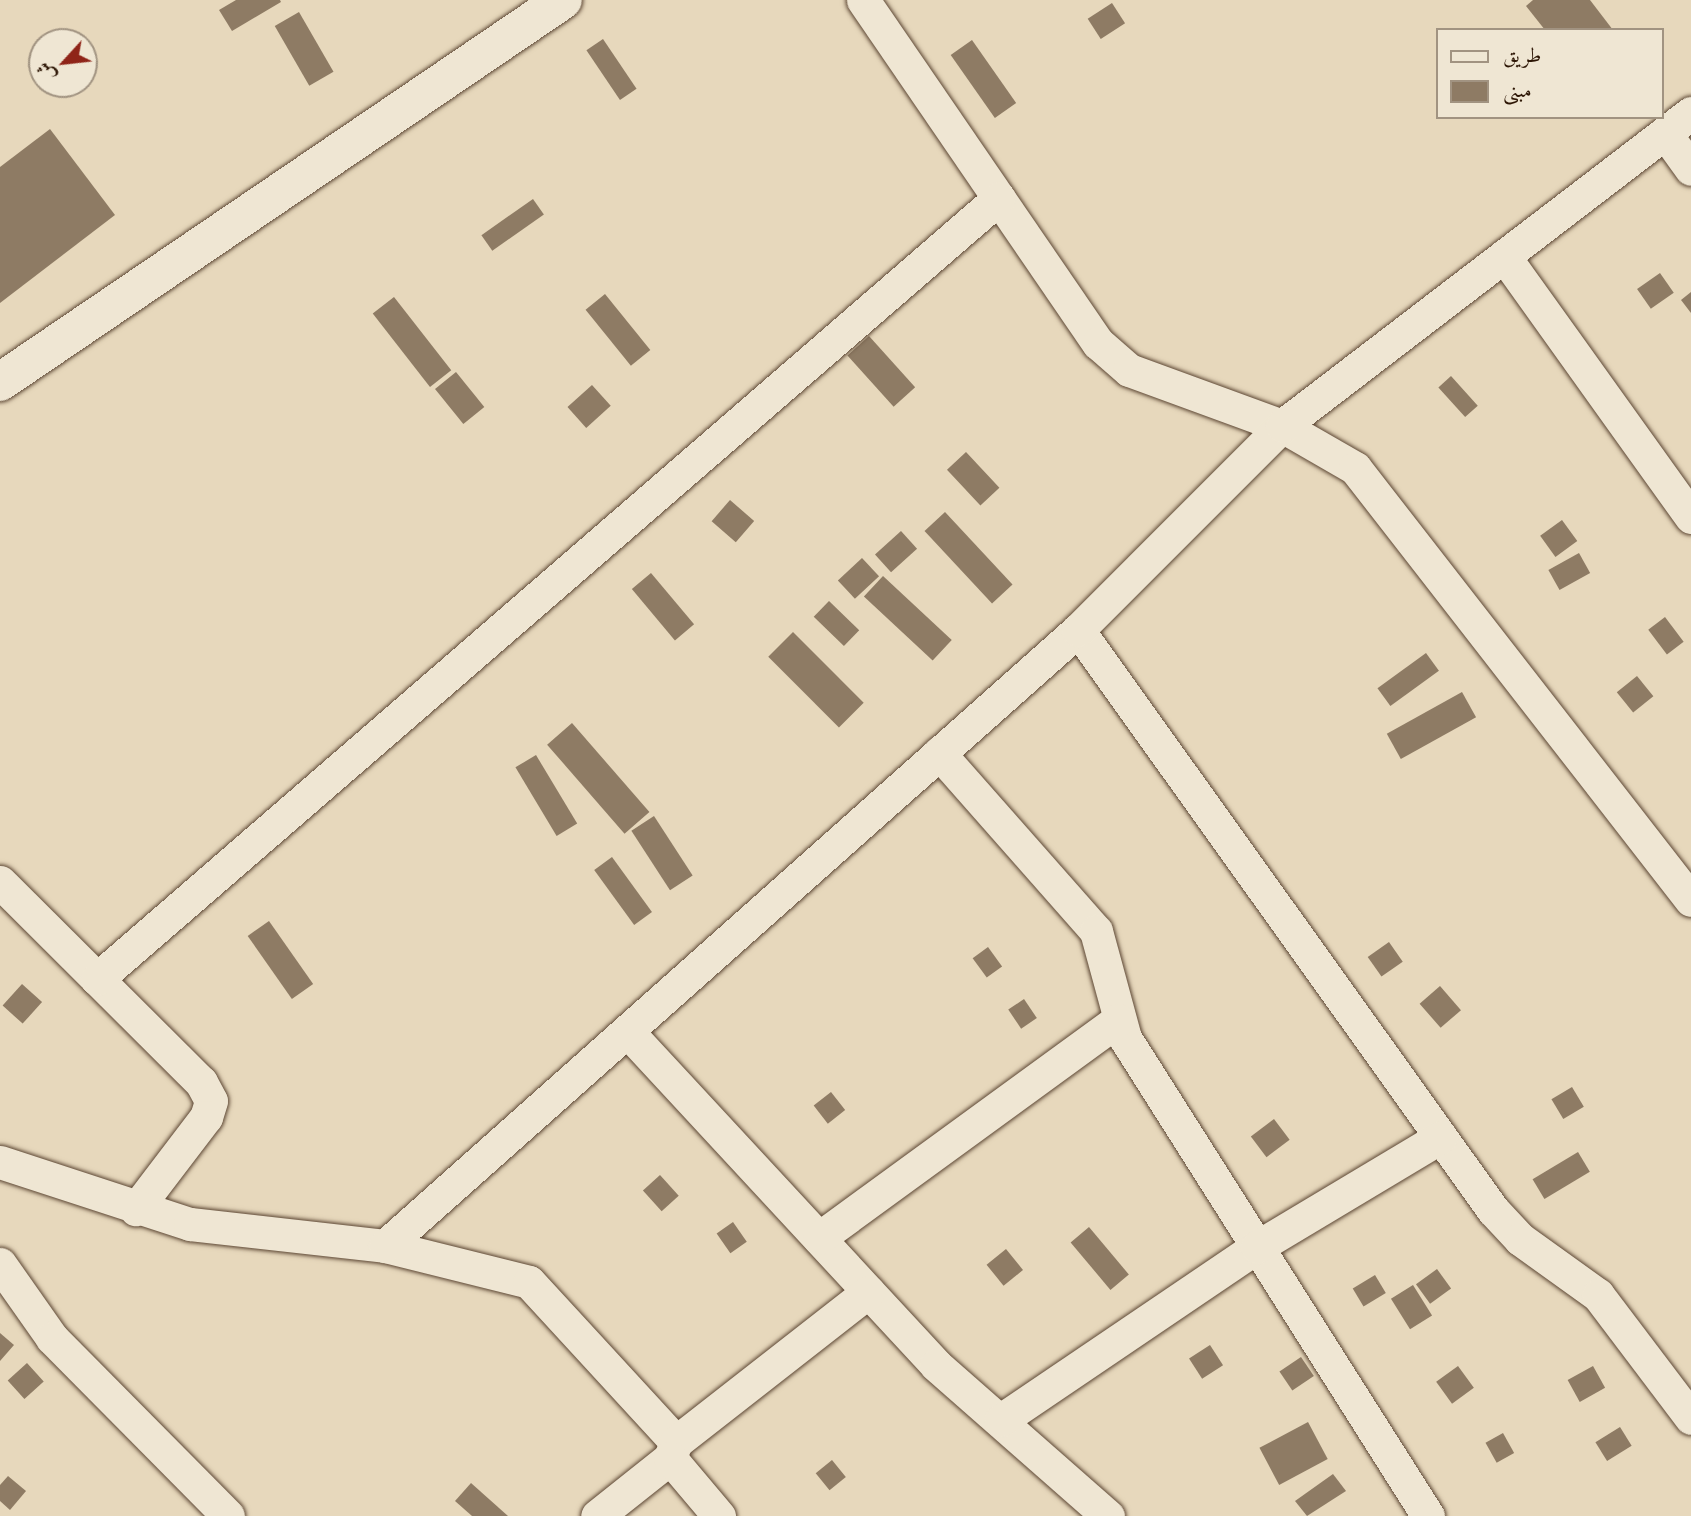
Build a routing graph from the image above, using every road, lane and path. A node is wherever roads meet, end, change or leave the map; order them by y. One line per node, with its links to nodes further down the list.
1 (563, 0): 8 (street)
2 (863, 0): 6 (street)
3 (1691, 113): 4 (street)
4 (1665, 132): 5 (street); 7 (street)
5 (1691, 169)
6 (999, 198): 9 (street); 15 (street)
7 (1504, 256): 9 (street); 10 (street)
8 (0, 382)
9 (1282, 426): 11 (street); 14 (street)
10 (1691, 517)
11 (1078, 630): 12 (street); 18 (street)
12 (939, 753): 16 (street); 17 (street)
13 (0, 882): 15 (street)
14 (1691, 900)
15 (97, 979): 20 (street)
16 (1118, 1020): 21 (street); 23 (street)
17 (627, 1031): 21 (street); 22 (street)
18 (1441, 1137): 23 (street); 26 (street)
19 (0, 1162): 20 (street)
20 (135, 1209): 22 (street)
21 (819, 1238): 25 (street)
22 (385, 1246): 28 (street)
23 (1257, 1247): 27 (street); 33 (street)
24 (0, 1264): 29 (street)
25 (868, 1292): 27 (street); 28 (street)
26 (1691, 1418)
27 (1001, 1420): 32 (street)
28 (673, 1450): 30 (street); 31 (street)
29 (228, 1516)
30 (597, 1516)
31 (719, 1516)
32 (1108, 1516)
33 (1428, 1516)

